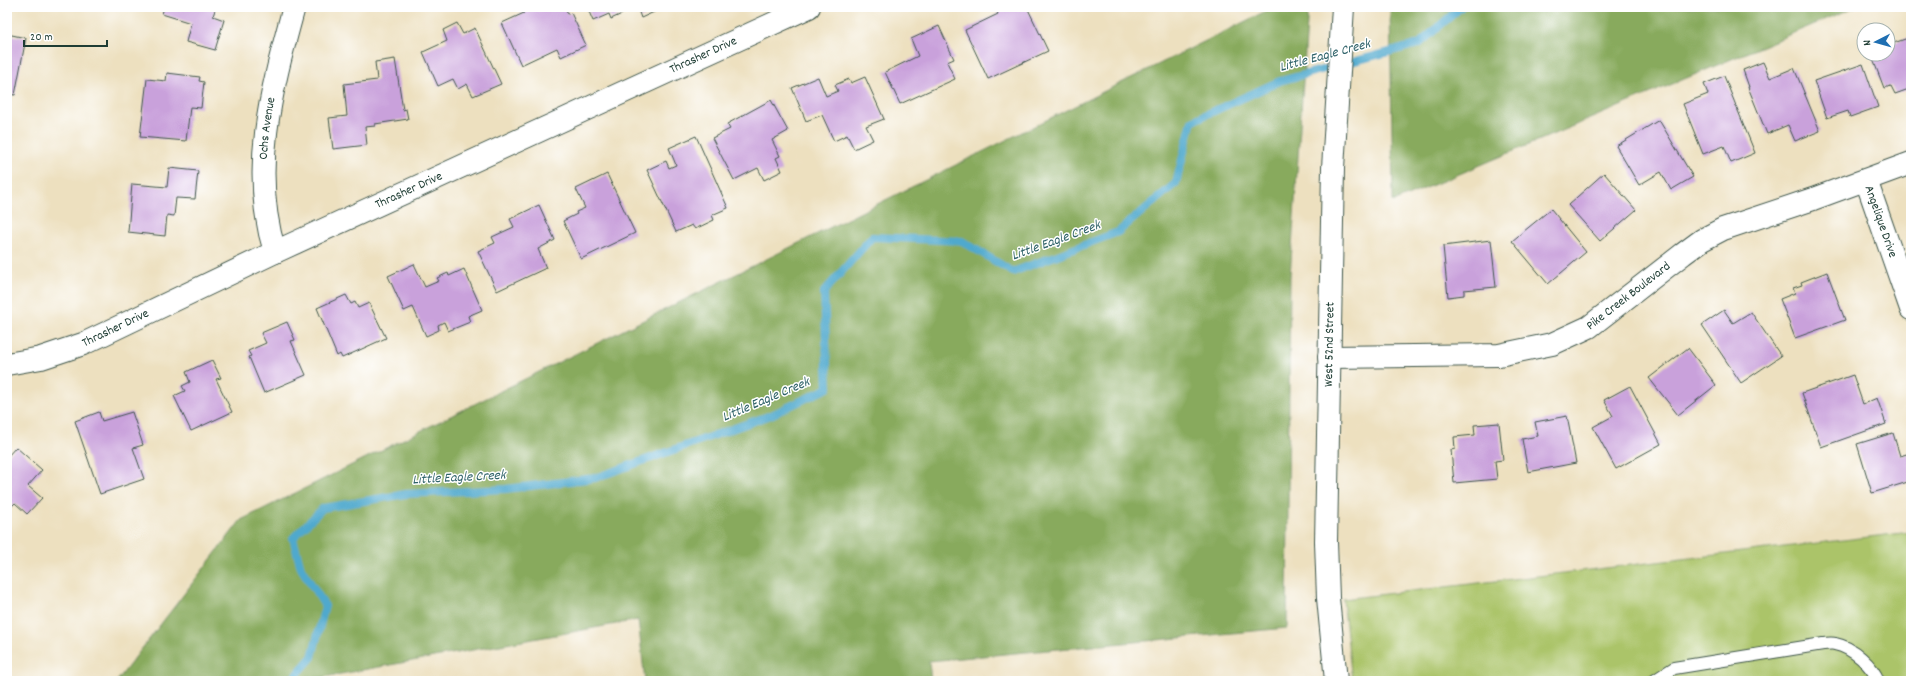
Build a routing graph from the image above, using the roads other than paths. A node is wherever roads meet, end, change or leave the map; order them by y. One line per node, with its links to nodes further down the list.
1 (294, 7): 6 (street, Ochs Avenue)
2 (809, 7): 6 (street, Thrasher Drive)
3 (1343, 8): 8 (street, West 52nd Street)
4 (1911, 163): 5 (street, Pike Creek Boulevard)
5 (1866, 180): 7 (street, Angelique Drive); 8 (street, Pike Creek Boulevard)
6 (275, 252): 9 (street, Thrasher Drive)
7 (1911, 309)
8 (1330, 357): 10 (street, West 52nd Street)
9 (7, 364)
10 (1336, 681)
11 (1654, 681): 12 (lane)
12 (1878, 681)

